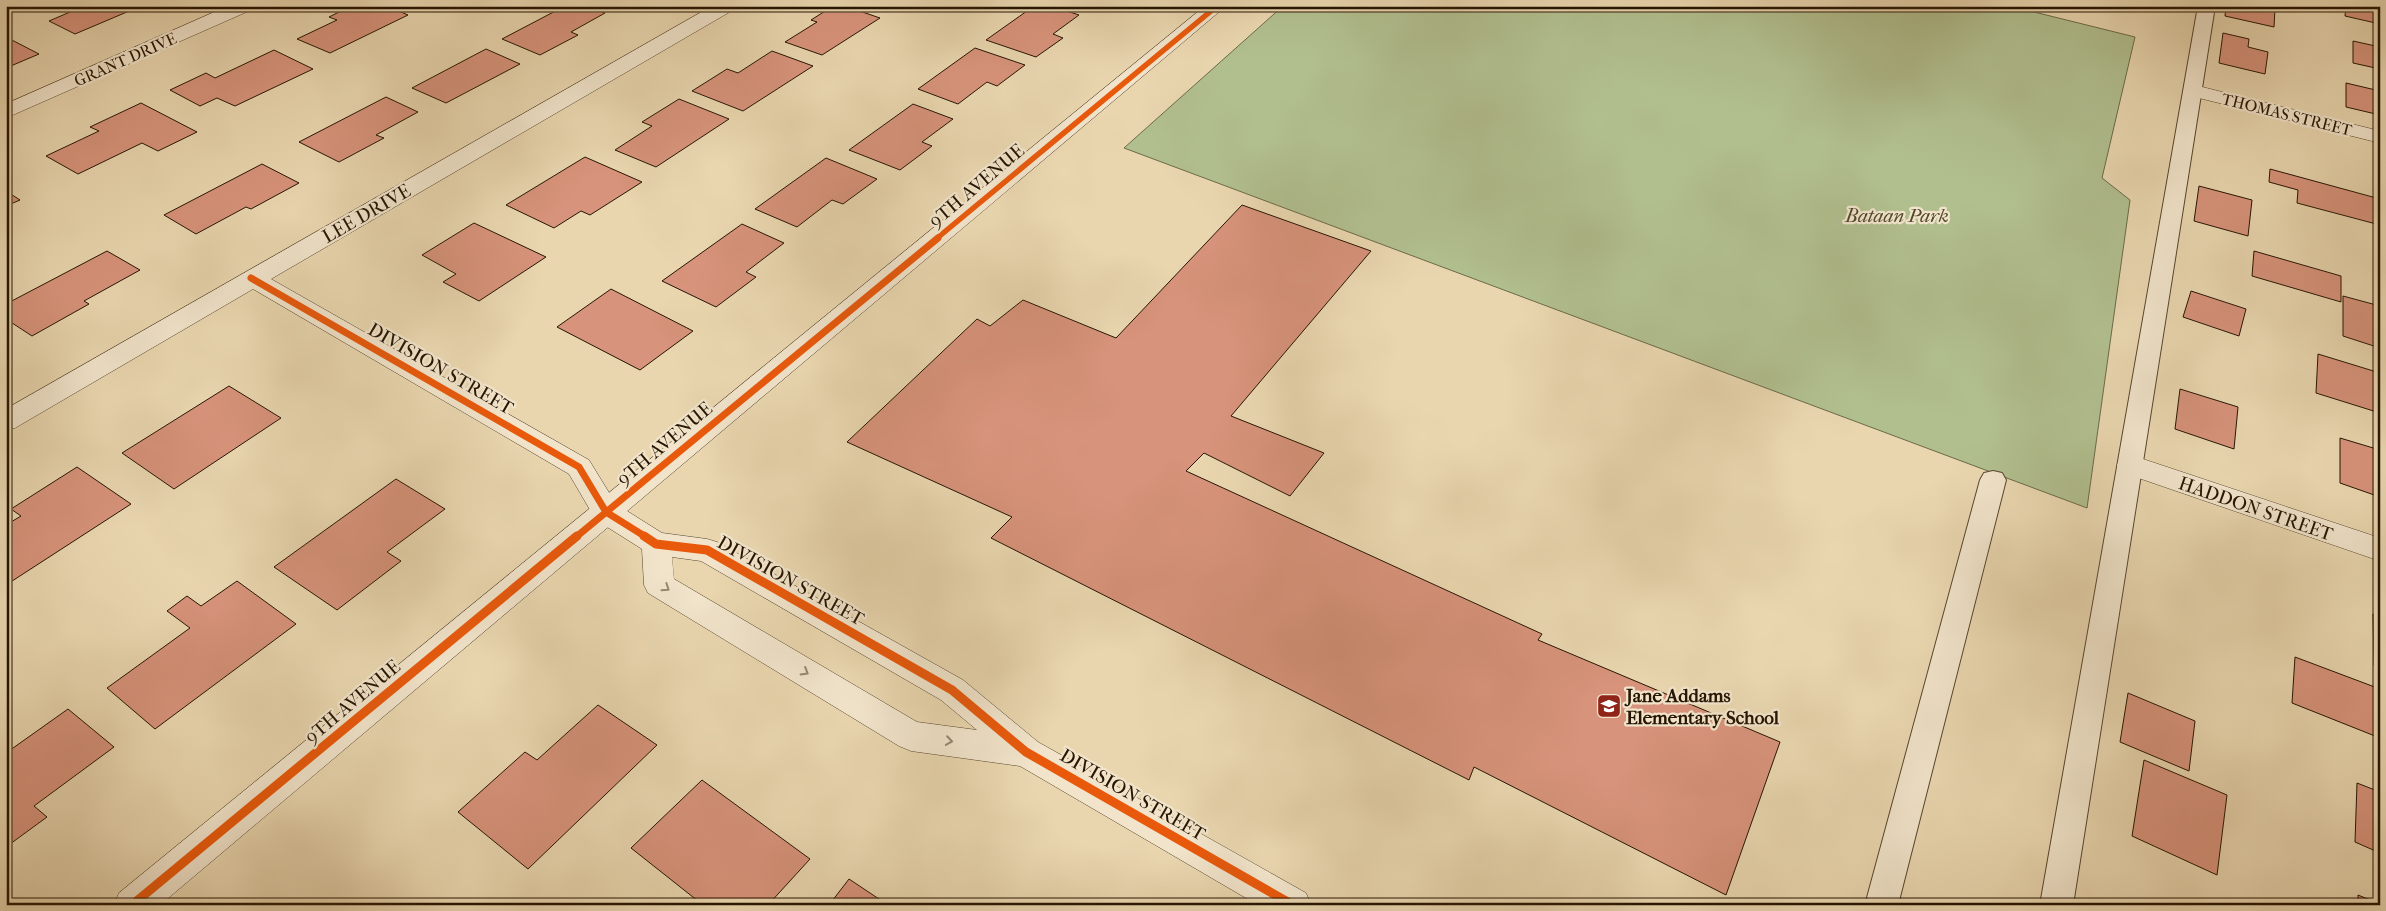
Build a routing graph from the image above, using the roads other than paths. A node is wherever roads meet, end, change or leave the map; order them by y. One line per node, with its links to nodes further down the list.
1 (244, 6): 6 (street, GRANT DRIVE)
2 (726, 6): 8 (street, LEE DRIVE)
3 (1217, 6): 12 (street, 9TH AVENUE)
4 (2207, 6): 5 (lane)
5 (2194, 91): 7 (street, THOMAS STREET); 10 (lane)
6 (6, 112)
7 (2380, 138)
8 (251, 278): 9 (street, LEE DRIVE); 12 (street, DIVISION STREET)
9 (6, 421)
10 (2132, 465): 14 (street, HADDON STREET); 19 (lane)
11 (1993, 480): 18 (lane)
12 (606, 512): 13 (street, DIVISION STREET); 16 (street, 9TH AVENUE)
13 (656, 544): 15 (street, DIVISION STREET); 15 (street, DIVISION STREET, one-way to 15)
14 (2380, 550)
15 (1026, 752): 17 (street, DIVISION STREET)
16 (132, 905)
17 (1293, 905)
18 (1881, 905)
19 (2056, 905)

